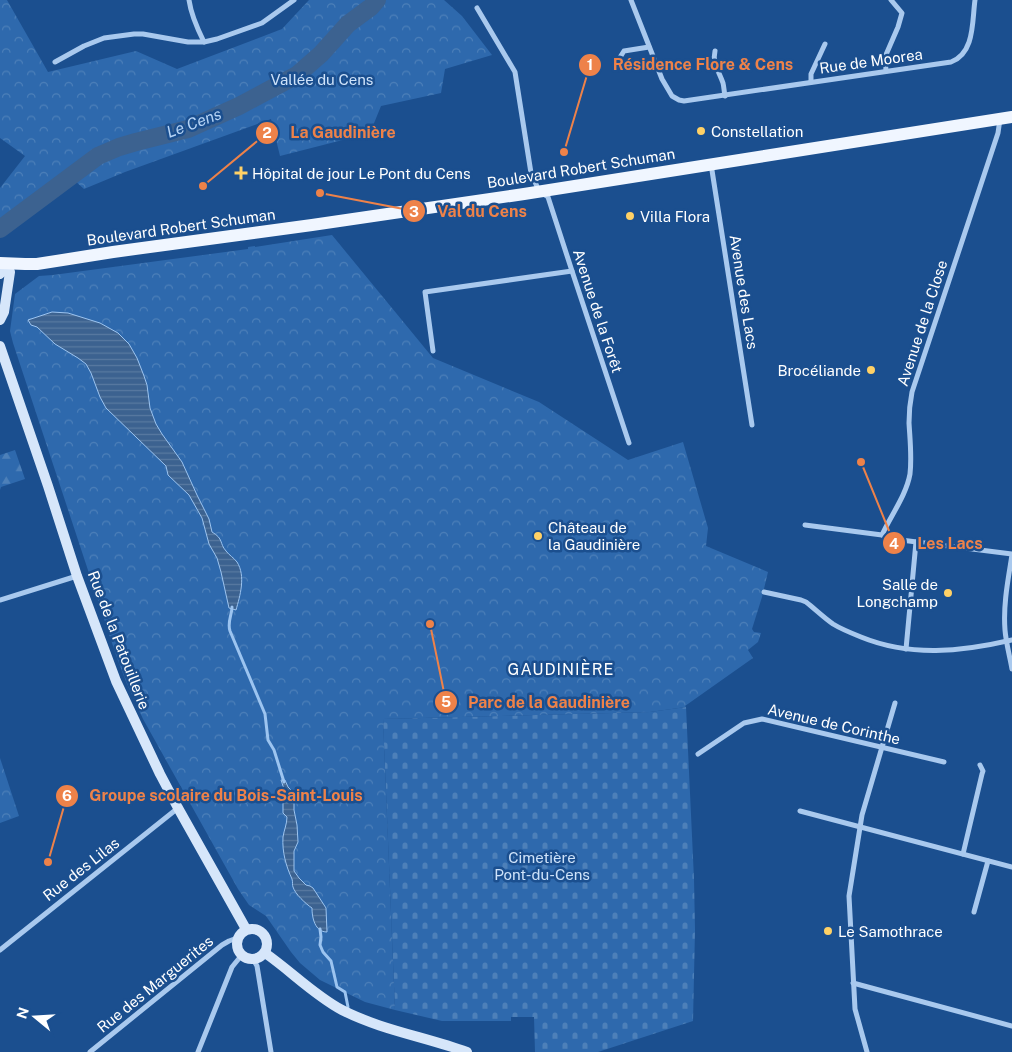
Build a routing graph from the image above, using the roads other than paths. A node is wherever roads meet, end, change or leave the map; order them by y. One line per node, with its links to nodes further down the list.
1 (189, 0): 7 (street)
2 (294, 0): 7 (street)
3 (631, 0): 9 (street)
4 (891, 0): 13 (street)
5 (975, 0): 13 (street, Rue de Moorea)
6 (477, 8): 18 (street, Avenue de la Forêt)
7 (204, 42): 11 (street)
8 (825, 44): 14 (street)
9 (649, 47): 12 (street); 15 (street, Rue de Moorea)
10 (715, 51): 15 (street)
11 (55, 62)
12 (617, 62)
13 (886, 71): 14 (street, Rue de Moorea)
14 (811, 82): 15 (street, Rue de Moorea)
15 (725, 96)
16 (1006, 118): 17 (main road, Boulevard Robert Schuman); 27 (street, Avenue de la Close)
17 (711, 163): 18 (main road, Boulevard Robert Schuman); 24 (street, Avenue des Lacs)
18 (539, 191): 19 (main road, Boulevard Robert Schuman); 20 (street, Avenue de la Forêt)
19 (2, 267): 21 (street)
20 (572, 271): 23 (street); 25 (street, Avenue de la Forêt)
21 (0, 320)
22 (0, 346): 30 (street, Rue de la Patouillerie)
23 (432, 351)
24 (752, 425)
25 (629, 443)
26 (805, 525): 27 (street)
27 (882, 535): 28 (street)
28 (916, 542): 29 (street); 34 (street)
29 (1012, 555): 33 (street)
30 (77, 576): 32 (street); 41 (street, Rue de la Patouillerie)
31 (764, 592): 34 (street)
32 (0, 600)
33 (1009, 641): 34 (street); 35 (street)
34 (906, 649)
35 (1012, 670)
36 (895, 703): 37 (street)
37 (882, 747): 38 (street, Avenue de Corinthe); 39 (street, Avenue de Corinthe); 43 (street)
38 (698, 754)
39 (944, 762)
40 (980, 765): 44 (street)
41 (178, 808): 48 (street, Rue de la Patouillerie); 50 (street, Rue des Lilas)
42 (800, 812): 43 (street)
43 (860, 827): 44 (street); 54 (street)
44 (963, 854): 45 (street)
45 (988, 861): 46 (street); 47 (street)
46 (1012, 867)
47 (974, 912)
48 (246, 930): 49 (street); 51 (street)
49 (237, 938): 52 (street); 56 (street, Rue des Marguerites)
50 (0, 950)
51 (264, 953): 53 (street); 59 (street)
52 (241, 956): 53 (street); 57 (street)
53 (253, 960): 58 (street)
54 (853, 983): 55 (street); 60 (street)
55 (1012, 1026)
56 (90, 1052)
57 (198, 1052)
58 (271, 1052)
59 (467, 1052)
60 (867, 1052)

